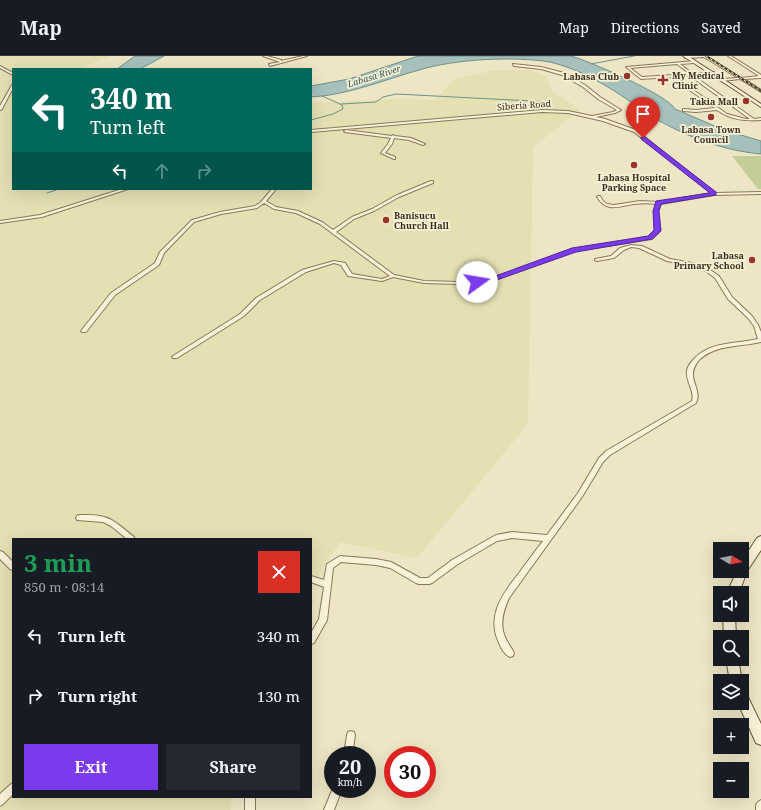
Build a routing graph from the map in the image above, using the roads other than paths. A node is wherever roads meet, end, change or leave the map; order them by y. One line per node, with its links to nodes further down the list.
1 (264, 56): 6 (street)
2 (306, 56): 6 (street)
3 (686, 56): 4 (street); 7 (main road)
4 (704, 56): 17 (street)
5 (729, 56): 16 (street)
6 (284, 61): 9 (street)
7 (694, 62): 8 (street); 13 (main road)
8 (677, 63): 14 (street); 15 (street)
9 (270, 64)
10 (514, 65): 27 (street)
11 (0, 67): 12 (street)
12 (12, 73)
13 (713, 74): 14 (street); 19 (main road)
14 (692, 75): 15 (street); 29 (street)
15 (672, 76): 25 (street)
16 (761, 76): 18 (street)
17 (741, 78): 18 (street); 19 (street); 22 (street)
18 (746, 78): 21 (street)
19 (723, 80): 23 (main road)
20 (12, 87): 24 (street)
21 (761, 88)
22 (761, 91)
23 (761, 106)
24 (0, 109)
25 (717, 109): 26 (street); 29 (street)
26 (684, 110)
27 (593, 118): 30 (street, Siberia Road); 39 (street, Siberia Road)
28 (761, 119): 29 (street)
29 (754, 120)
30 (340, 129): 31 (street, Siberia Road); 32 (street)
31 (312, 132)
32 (393, 136): 33 (street); 34 (street)
33 (423, 144)
34 (394, 158)
35 (432, 182): 44 (street)
36 (123, 190): 43 (street)
37 (273, 190): 41 (street)
38 (761, 193): 39 (street)
39 (714, 194): 42 (street)
40 (599, 197): 42 (street)
41 (264, 201): 44 (street); 47 (street)
42 (659, 203): 46 (street)
43 (0, 222)
44 (334, 231): 46 (street)
45 (597, 260): 48 (street)
46 (393, 276): 49 (street)
47 (84, 331)
48 (761, 339): 52 (street)
49 (176, 357)
50 (79, 518): 51 (street)
51 (131, 538)
52 (548, 538): 58 (street); 60 (street)
53 (761, 541): 55 (main road)
54 (0, 554): 56 (street)
55 (749, 560)
56 (12, 566)
57 (312, 579): 58 (street)
58 (328, 585): 59 (street)
59 (312, 638)
60 (510, 653)
61 (748, 710): 63 (main road)
62 (351, 735): 64 (street)
63 (761, 738)
64 (349, 746)
65 (12, 789): 68 (street)
66 (250, 798): 70 (street)
67 (334, 798): 71 (street)
68 (0, 801)
69 (761, 805): 72 (street)
70 (250, 810)
71 (329, 810)
72 (761, 810)

